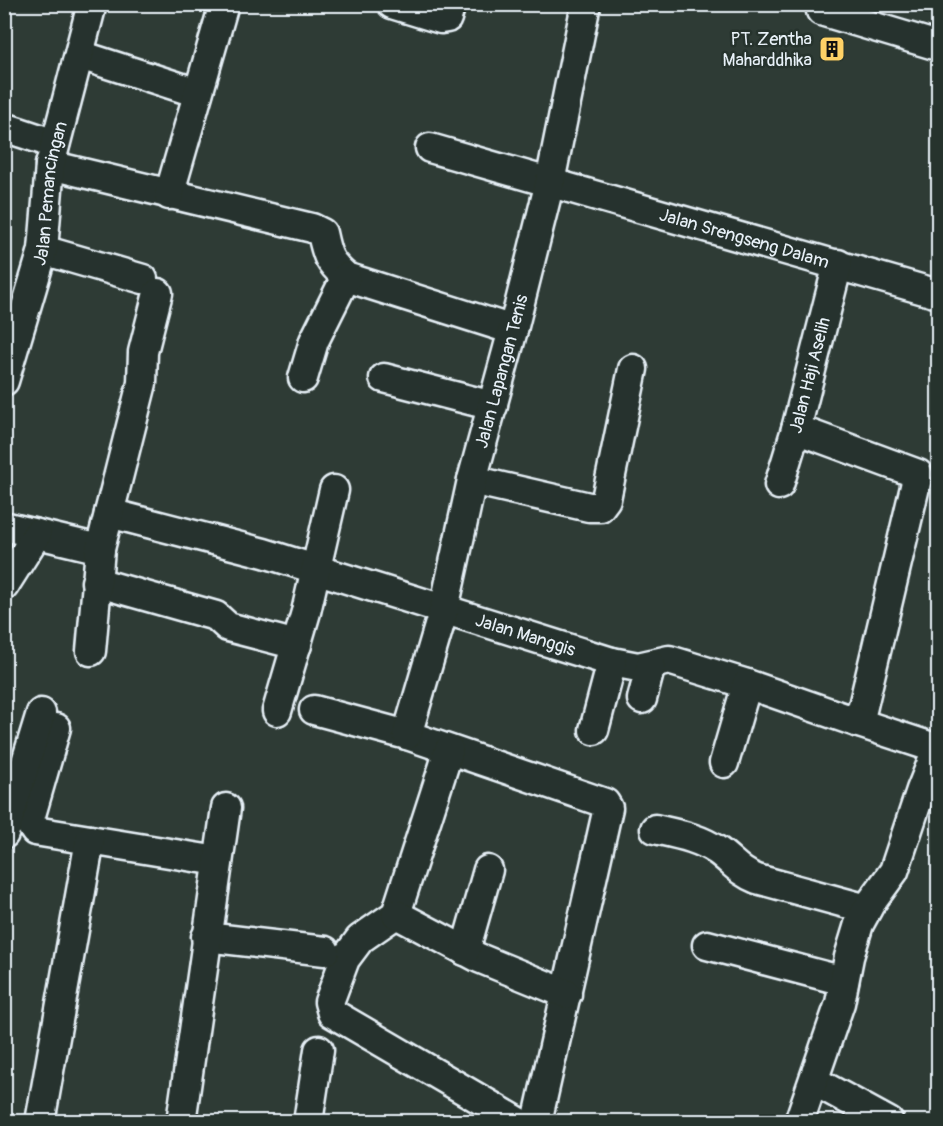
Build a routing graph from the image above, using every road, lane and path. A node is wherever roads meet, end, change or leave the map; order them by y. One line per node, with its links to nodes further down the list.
1 (92, 4): 8 (street, Jalan Pemancingan)
2 (224, 4): 9 (street)
3 (392, 4): 4 (street)
4 (451, 4)
5 (586, 4): 13 (street, Jalan Lapangan Tenis)
6 (821, 11): 7 (street)
7 (939, 46)
8 (80, 55): 9 (street); 12 (street, Jalan Pemancingan)
9 (198, 93): 14 (street)
10 (4, 127): 12 (street)
11 (430, 148): 13 (street, Jalan Srengseng Dalam)
12 (52, 154): 14 (street); 15 (street, Jalan Pemancingan)
13 (550, 182): 16 (street, Jalan Srengseng Dalam); 20 (street, Jalan Lapangan Tenis)
14 (168, 195): 17 (street)
15 (44, 250): 19 (street, Jalan Pemancingan); 30 (street)
16 (838, 264): 18 (street, Jalan Srengseng Dalam); 26 (street, Jalan Haji Aselih)
17 (346, 277): 20 (street); 22 (street)
18 (939, 294)
19 (16, 303): 24 (street, Jalan Pemancingan)
20 (513, 330): 25 (street, Jalan Lapangan Tenis)
21 (633, 369): 27 (street)
22 (303, 378)
23 (384, 378): 25 (street)
24 (4, 381)
25 (493, 406): 27 (street, Jalan Lapangan Tenis)
26 (796, 429): 28 (street, Jalan Haji Aselih); 46 (street)
27 (472, 480): 37 (street, Jalan Lapangan Tenis)
28 (779, 485)
29 (334, 490): 34 (street)
30 (109, 513): 33 (street); 34 (street, Jalan Manggis)
31 (4, 526): 32 (street)
32 (37, 534): 33 (street); 36 (street)
33 (100, 549): 35 (street)
34 (316, 570): 37 (street, Jalan Manggis); 38 (street)
35 (96, 582): 38 (street); 39 (street)
36 (4, 586)
37 (444, 609): 40 (street, Jalan Manggis); 48 (street, Jalan Lapangan Tenis)
38 (297, 645): 45 (street)
39 (91, 651)
40 (612, 662): 41 (street, Jalan Manggis); 47 (street)
41 (651, 665): 42 (street, Jalan Manggis); 43 (street)
42 (747, 684): 46 (street, Jalan Manggis); 51 (street)
43 (642, 699)
44 (314, 710): 48 (street)
45 (277, 711)
46 (859, 723): 49 (street, Jalan Manggis)
47 (594, 730)
48 (408, 735): 50 (street)
49 (938, 749): 52 (street)
50 (449, 750): 60 (street); 66 (street)
51 (724, 763)
52 (930, 794): 59 (street)
53 (226, 808): 57 (street)
54 (656, 829): 59 (street)
55 (4, 834): 56 (street)
56 (90, 840): 57 (street); 69 (street)
57 (218, 861): 61 (street)
58 (488, 870): 64 (street)
59 (867, 909): 65 (street)
60 (396, 914): 64 (street); 72 (street)
61 (206, 937): 63 (street); 70 (street)
62 (707, 945): 65 (street)
63 (325, 951)
64 (465, 951): 66 (street)
65 (844, 981): 68 (street)
66 (567, 994): 73 (street)
67 (319, 1050): 71 (street)
68 (814, 1081): 74 (street); 75 (street)
69 (40, 1122)
70 (181, 1122)
71 (308, 1122)
72 (519, 1122)
73 (537, 1122)
74 (799, 1122)
75 (889, 1122)

